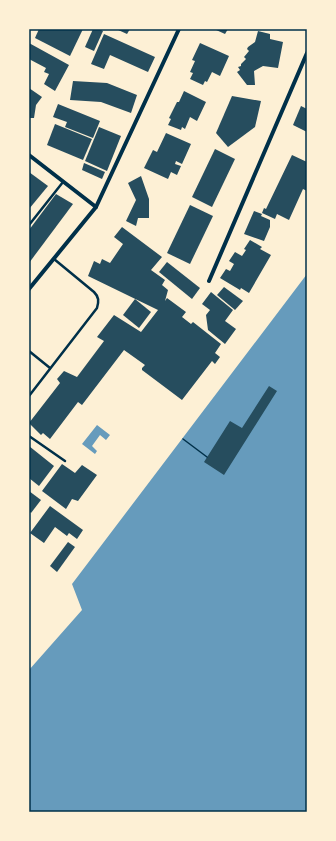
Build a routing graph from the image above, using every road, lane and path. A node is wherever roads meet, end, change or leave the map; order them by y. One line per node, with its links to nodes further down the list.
1 (180, 29): 5 (street)
2 (307, 53): 8 (street)
3 (29, 155): 4 (street)
4 (63, 182): 5 (street); 6 (lane)
5 (96, 207): 7 (street)
6 (29, 225)
7 (54, 259): 9 (street); 11 (lane)
8 (209, 281)
9 (29, 289)
10 (29, 351): 11 (lane)
11 (50, 368): 12 (lane)
12 (29, 396)
13 (29, 436): 16 (lane)
14 (182, 439): 15 (path)
15 (207, 457)
16 (65, 461)

